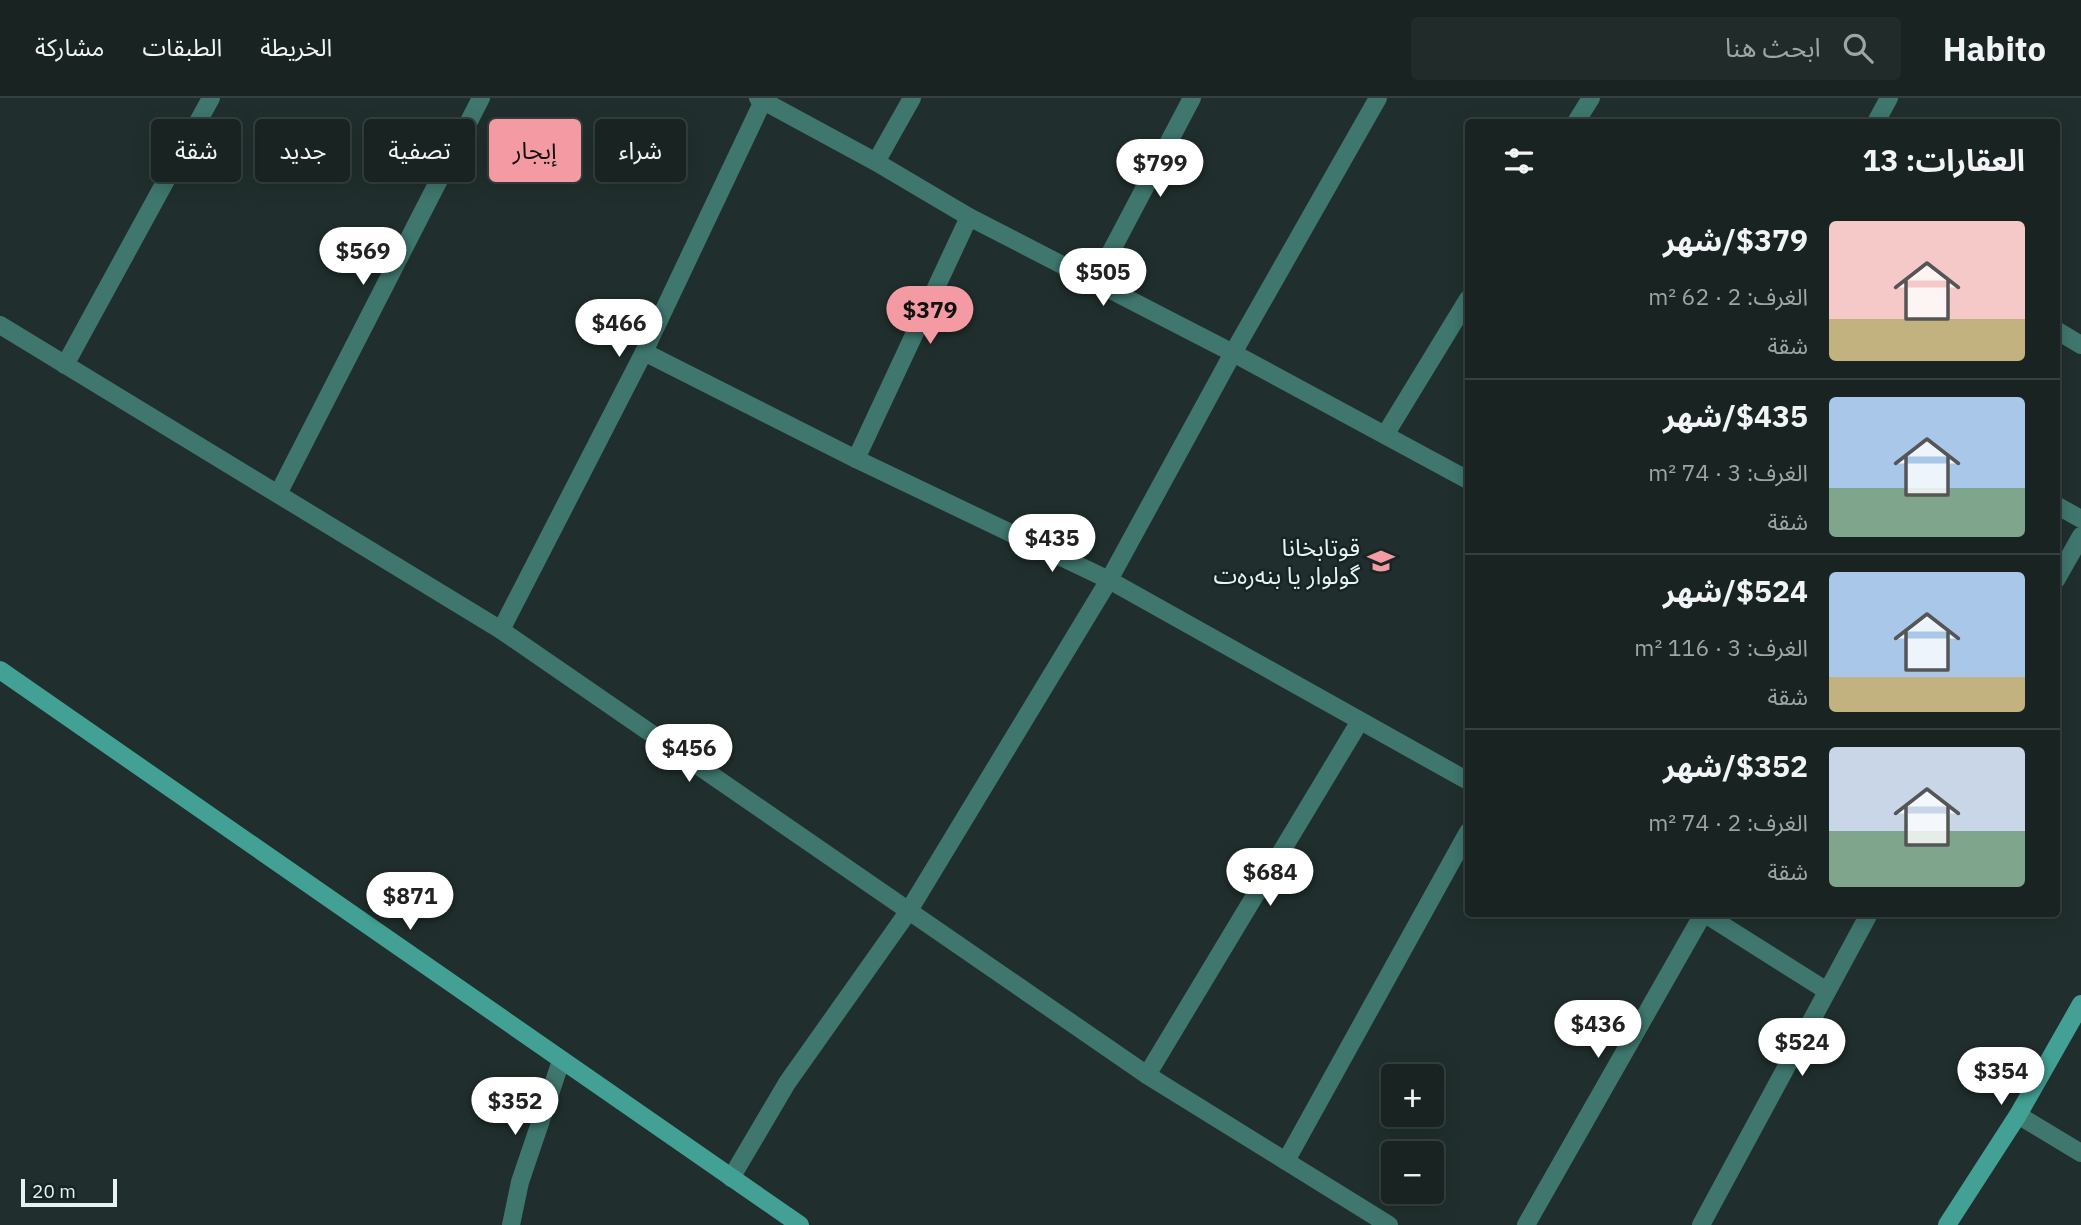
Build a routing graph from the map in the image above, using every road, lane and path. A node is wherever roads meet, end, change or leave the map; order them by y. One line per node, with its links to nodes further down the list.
1 (211, 98): 20 (street)
2 (481, 98): 24 (street)
3 (912, 98): 11 (street)
4 (1192, 98): 13 (street)
5 (1378, 98): 19 (street)
6 (1591, 98): 9 (street)
7 (1889, 98): 10 (street)
8 (760, 99): 11 (street); 18 (street)
9 (1578, 119)
10 (1878, 119)
11 (876, 162): 12 (street)
12 (968, 217): 13 (street); 22 (street)
13 (1095, 282): 19 (street)
14 (1465, 304): 21 (street)
15 (0, 325): 20 (street)
16 (2060, 332): 17 (street)
17 (2081, 345)
18 (644, 352): 22 (street); 30 (street)
19 (1233, 353): 21 (street); 29 (street)
20 (65, 365): 24 (street)
21 (1385, 435): 23 (street)
22 (856, 458): 29 (street)
23 (1465, 478)
24 (278, 494): 30 (street)
25 (2060, 507): 26 (street)
26 (2081, 519)
27 (2081, 536): 28 (street)
28 (2060, 573)
29 (1110, 580): 32 (street); 35 (street)
30 (501, 630): 35 (street)
31 (0, 670): 41 (street)
32 (1360, 721): 33 (street); 42 (street)
33 (1465, 779)
34 (1465, 837): 45 (street)
35 (908, 912): 42 (street); 46 (street)
36 (1702, 917): 50 (street)
37 (1709, 917): 39 (street)
38 (1867, 917): 39 (street)
39 (1826, 991): 51 (street)
40 (2081, 1004): 43 (street)
41 (561, 1061): 46 (street); 47 (street)
42 (1147, 1075): 45 (street)
43 (2018, 1115): 44 (street); 52 (street)
44 (2081, 1153)
45 (1286, 1161): 49 (street)
46 (731, 1178): 48 (street)
47 (511, 1225)
48 (800, 1225)
49 (1389, 1225)
50 (1526, 1225)
51 (1701, 1225)
52 (1947, 1225)

